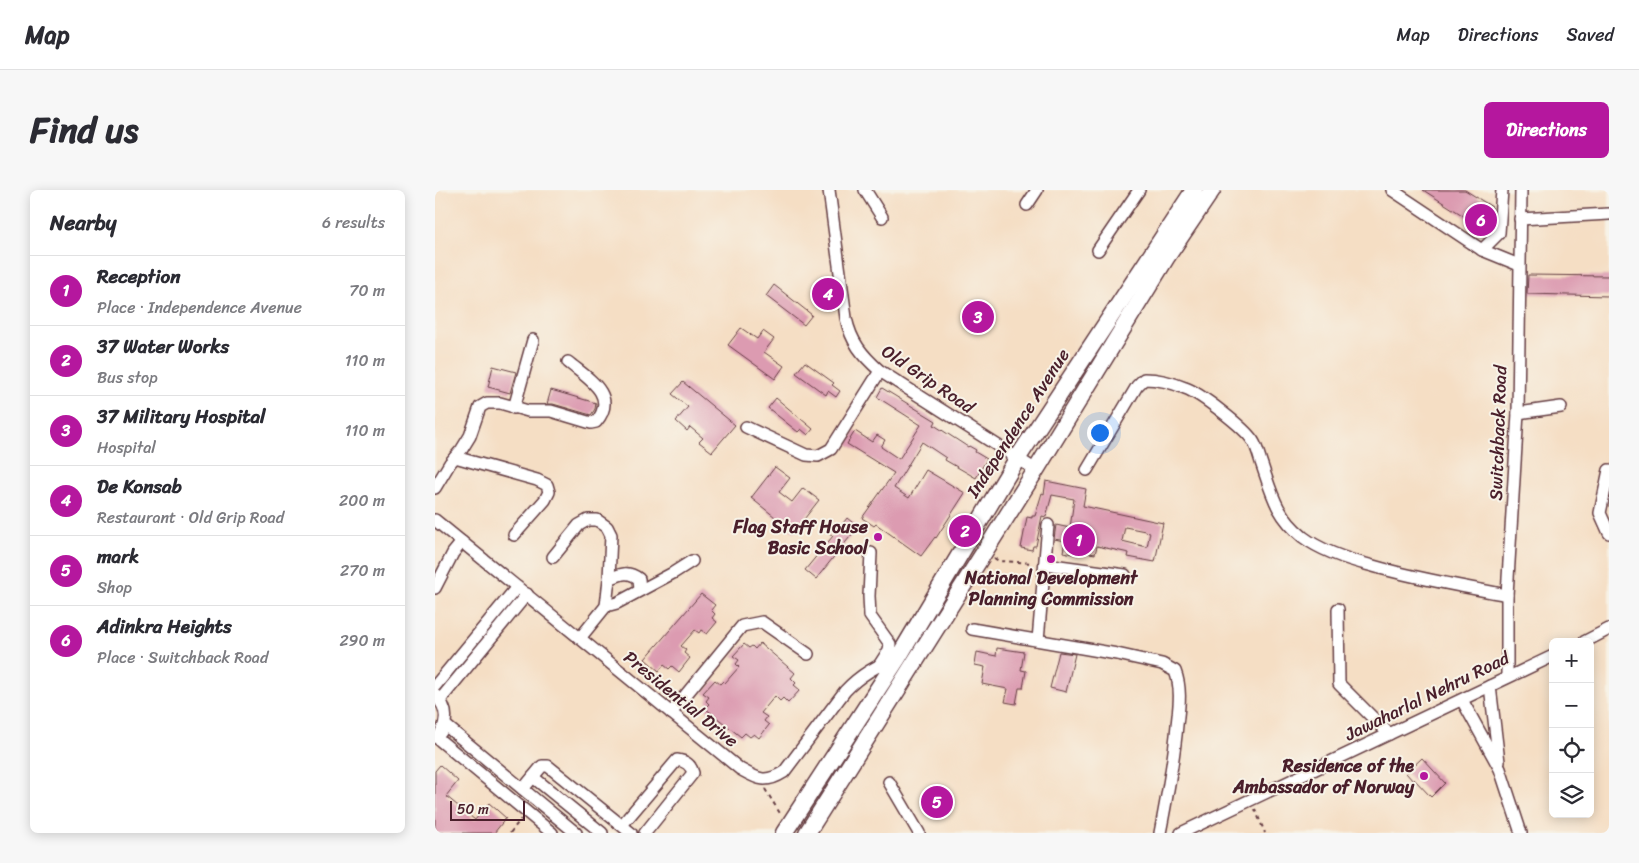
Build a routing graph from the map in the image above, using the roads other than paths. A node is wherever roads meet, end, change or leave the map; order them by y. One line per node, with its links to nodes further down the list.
1 (829, 190): 19 (street, Old Grip Road)
2 (865, 190): 12 (street)
3 (1037, 190): 10 (street)
4 (1139, 190): 14 (street)
5 (1194, 190): 25 (highway, Independence Avenue)
6 (1212, 190): 26 (highway)
7 (1391, 190): 15 (street)
8 (1502, 190): 15 (street)
9 (1521, 190): 13 (street, Switchback Road)
10 (1027, 204)
11 (1609, 214): 13 (street)
12 (882, 217)
13 (1520, 219): 16 (street, Switchback Road)
14 (1098, 250)
15 (1483, 250): 16 (street)
16 (1519, 265): 22 (street, Switchback Road)
17 (533, 340): 21 (street)
18 (568, 362): 21 (street)
19 (880, 371): 23 (street); 25 (street, Old Grip Road)
20 (1561, 407): 22 (street)
21 (514, 408): 24 (street)
22 (1518, 413): 46 (street, Switchback Road)
23 (746, 426)
24 (455, 456): 29 (street); 33 (street)
25 (1017, 459): 26 (street, Old Grip Road); 55 (highway, Independence Avenue)
26 (1036, 470): 78 (highway)
27 (1087, 470): 46 (street)
28 (1609, 470): 32 (street)
29 (437, 480)
30 (435, 520): 34 (street, Presidential Drive)
31 (1048, 525): 38 (street)
32 (1609, 533)
33 (514, 535)
34 (462, 542): 39 (street); 42 (street, Presidential Drive)
35 (871, 553): 57 (street)
36 (553, 557): 41 (street)
37 (692, 561): 44 (street)
38 (1045, 564): 40 (street); 53 (street)
39 (439, 566): 43 (street)
40 (1125, 575)
41 (609, 579): 44 (street); 47 (street)
42 (517, 587): 45 (street, Presidential Drive); 59 (street)
43 (435, 588)
44 (640, 590): 47 (street)
45 (527, 594): 51 (street, Presidential Drive); 61 (street)
46 (1507, 595): 58 (street, Switchback Road)
47 (606, 606): 51 (street)
48 (1339, 609): 65 (street)
49 (972, 629): 53 (street)
50 (1609, 629): 52 (street)
51 (580, 638): 63 (street, Presidential Drive)
52 (1592, 638)
53 (1038, 640): 80 (street)
54 (808, 654): 63 (street)
55 (898, 658): 57 (street); 72 (highway, Independence Avenue)
56 (1549, 658): 58 (street, Jawaharlal Nehru Road)
57 (880, 664): 63 (street, Presidential Drive)
58 (1507, 677): 60 (street, Jawaharlal Nehru Road)
59 (435, 686)
60 (1490, 686): 62 (street, Jawaharlal Nehru Road); 67 (street)
61 (438, 698): 64 (street)
62 (1462, 700): 65 (street, Jawaharlal Nehru Road); 67 (street)
63 (671, 713)
64 (445, 725): 66 (street); 70 (street)
65 (1389, 734): 81 (street, Jawaharlal Nehru Road)
66 (435, 737): 73 (street)
67 (1500, 769): 82 (street)
68 (533, 777): 70 (street); 71 (street); 75 (street)
69 (889, 782): 79 (street)
70 (523, 789): 74 (street)
71 (622, 825): 76 (street); 77 (street)
72 (786, 830)
73 (552, 833)
74 (576, 833)
75 (602, 833)
76 (631, 833)
77 (645, 833)
78 (807, 833)
79 (919, 833)
80 (1160, 833)
81 (1181, 833)
82 (1521, 833)

